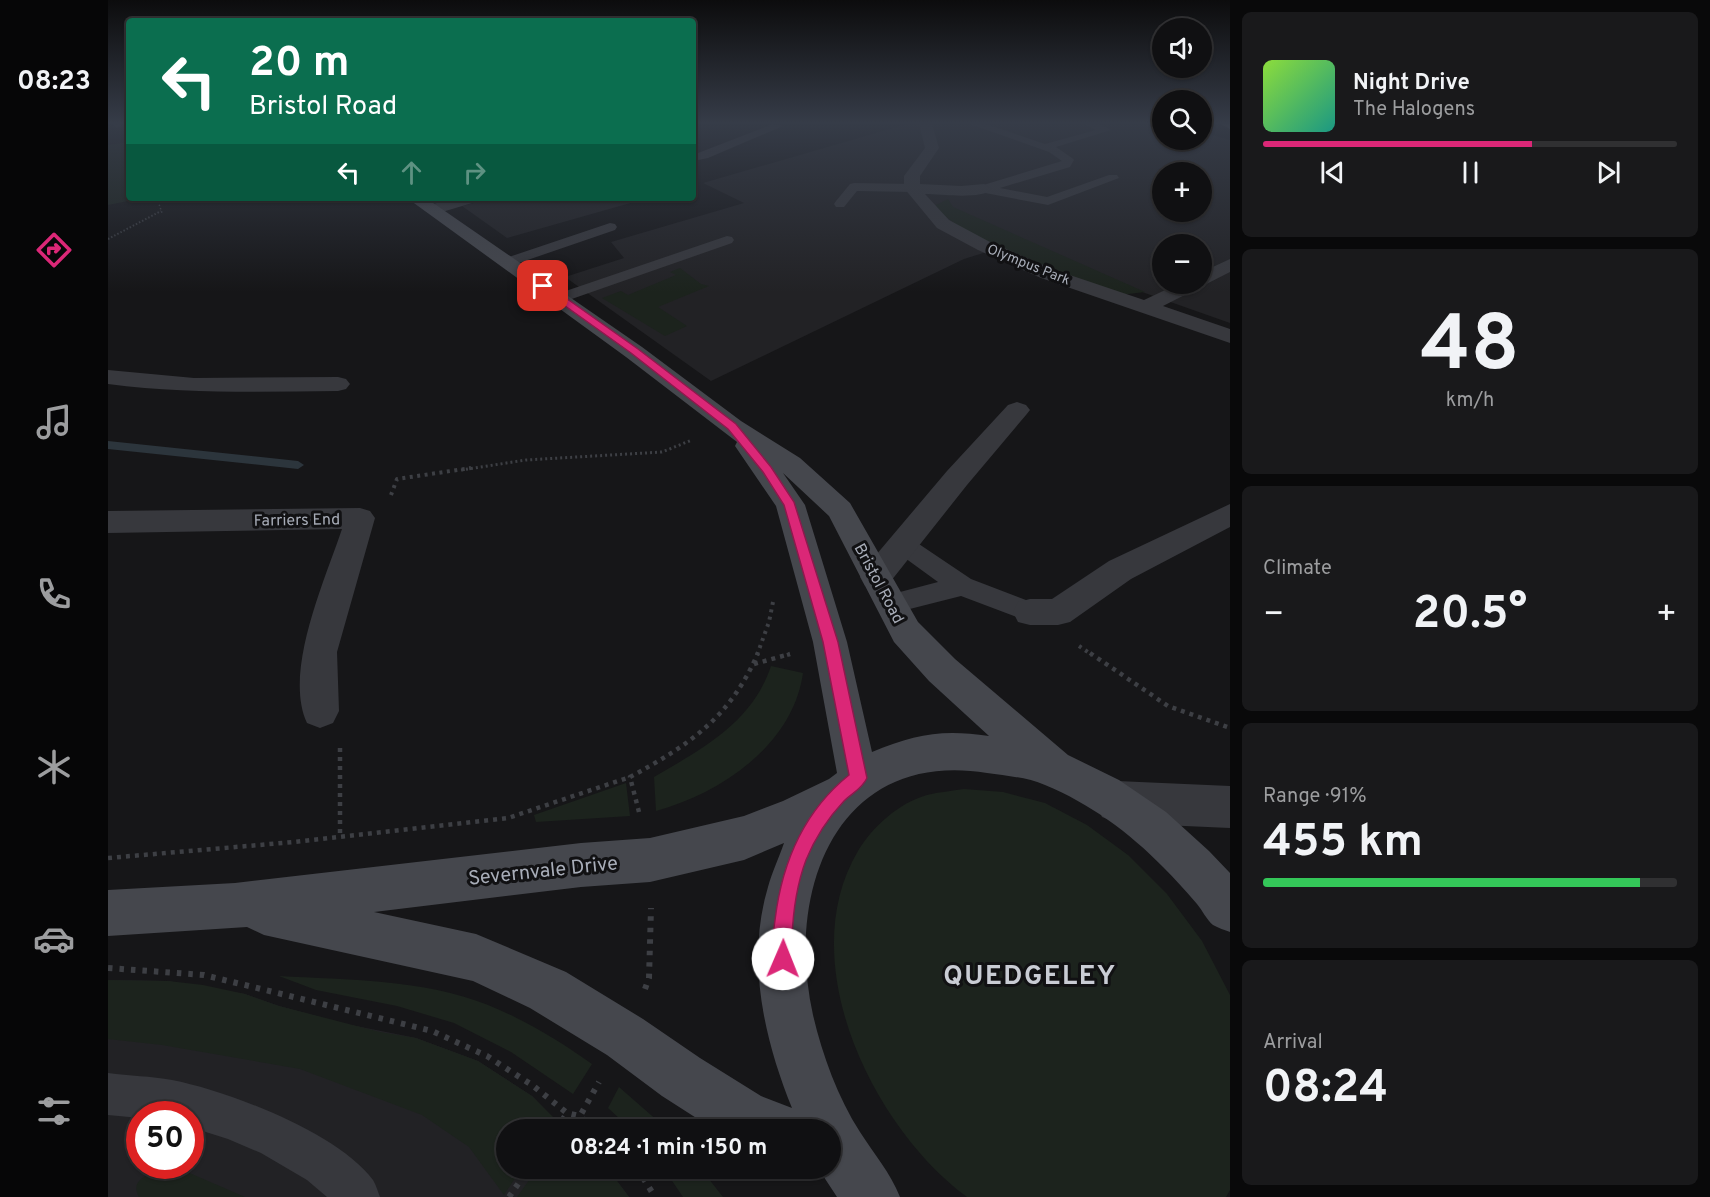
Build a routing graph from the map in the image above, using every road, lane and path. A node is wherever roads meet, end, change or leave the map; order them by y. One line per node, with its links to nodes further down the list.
1 (912, 180): 4 (street)
2 (1015, 180): 5 (lane)
3 (1108, 180): 5 (lane)
4 (912, 188): 5 (street); 9 (lane); 18 (street, Olympus Park)
5 (984, 189)
6 (158, 201): 11 (path)
7 (448, 201): 8 (street)
8 (424, 204): 13 (main road, Bristol Road)
9 (840, 204)
10 (610, 227): 13 (lane)
11 (108, 239)
12 (728, 240): 17 (lane)
13 (508, 262): 17 (main road, Bristol Road)
14 (1229, 267): 15 (street)
15 (1212, 275)
16 (1173, 294): 18 (street)
17 (560, 298): 23 (main road, Bristol Road)
18 (1146, 307): 19 (street, Olympus Park)
19 (1230, 336)
20 (108, 377): 21 (street)
21 (338, 384)
22 (1017, 410): 27 (street)
23 (718, 431): 24 (path); 29 (main road, Bristol Road); 36 (main road, Bristol Road)
24 (388, 505)
25 (1230, 514): 31 (street)
26 (108, 522): 32 (street, Farriers End)
27 (902, 544): 28 (lane); 29 (street)
28 (962, 586): 29 (lane); 31 (lane)
29 (883, 590): 34 (main road, Bristol Road)
30 (774, 595): 35 (path)
31 (1030, 612): 33 (path)
32 (320, 711): 39 (path)
33 (1230, 728)
34 (1054, 768): 36 (main road, Severnvale Drive); 37 (main road)
35 (630, 777): 39 (path); 41 (path)
36 (849, 786): 41 (main road, Severnvale Drive); 53 (main road)
37 (1117, 802): 38 (street); 43 (main road)
38 (1230, 807)
39 (340, 837): 40 (path)
40 (108, 858)
41 (650, 860): 42 (main road, Severnvale Drive); 46 (path)
42 (235, 906): 44 (main road, Severnvale Drive); 46 (main road, Severnvale Drive)
43 (1230, 909)
44 (108, 913)
45 (108, 968): 48 (path)
46 (625, 1037): 49 (path); 52 (main road, Severnvale Drive)
47 (108, 1094): 57 (lane)
48 (567, 1113): 49 (path); 50 (path)
49 (580, 1116): 51 (path)
50 (563, 1119)
51 (583, 1119)
52 (750, 1119)
53 (823, 1119)
54 (841, 1154): 60 (main road)
55 (521, 1179): 58 (path)
56 (644, 1179): 59 (path)
57 (358, 1197)
58 (509, 1197)
59 (655, 1197)
60 (871, 1197)

